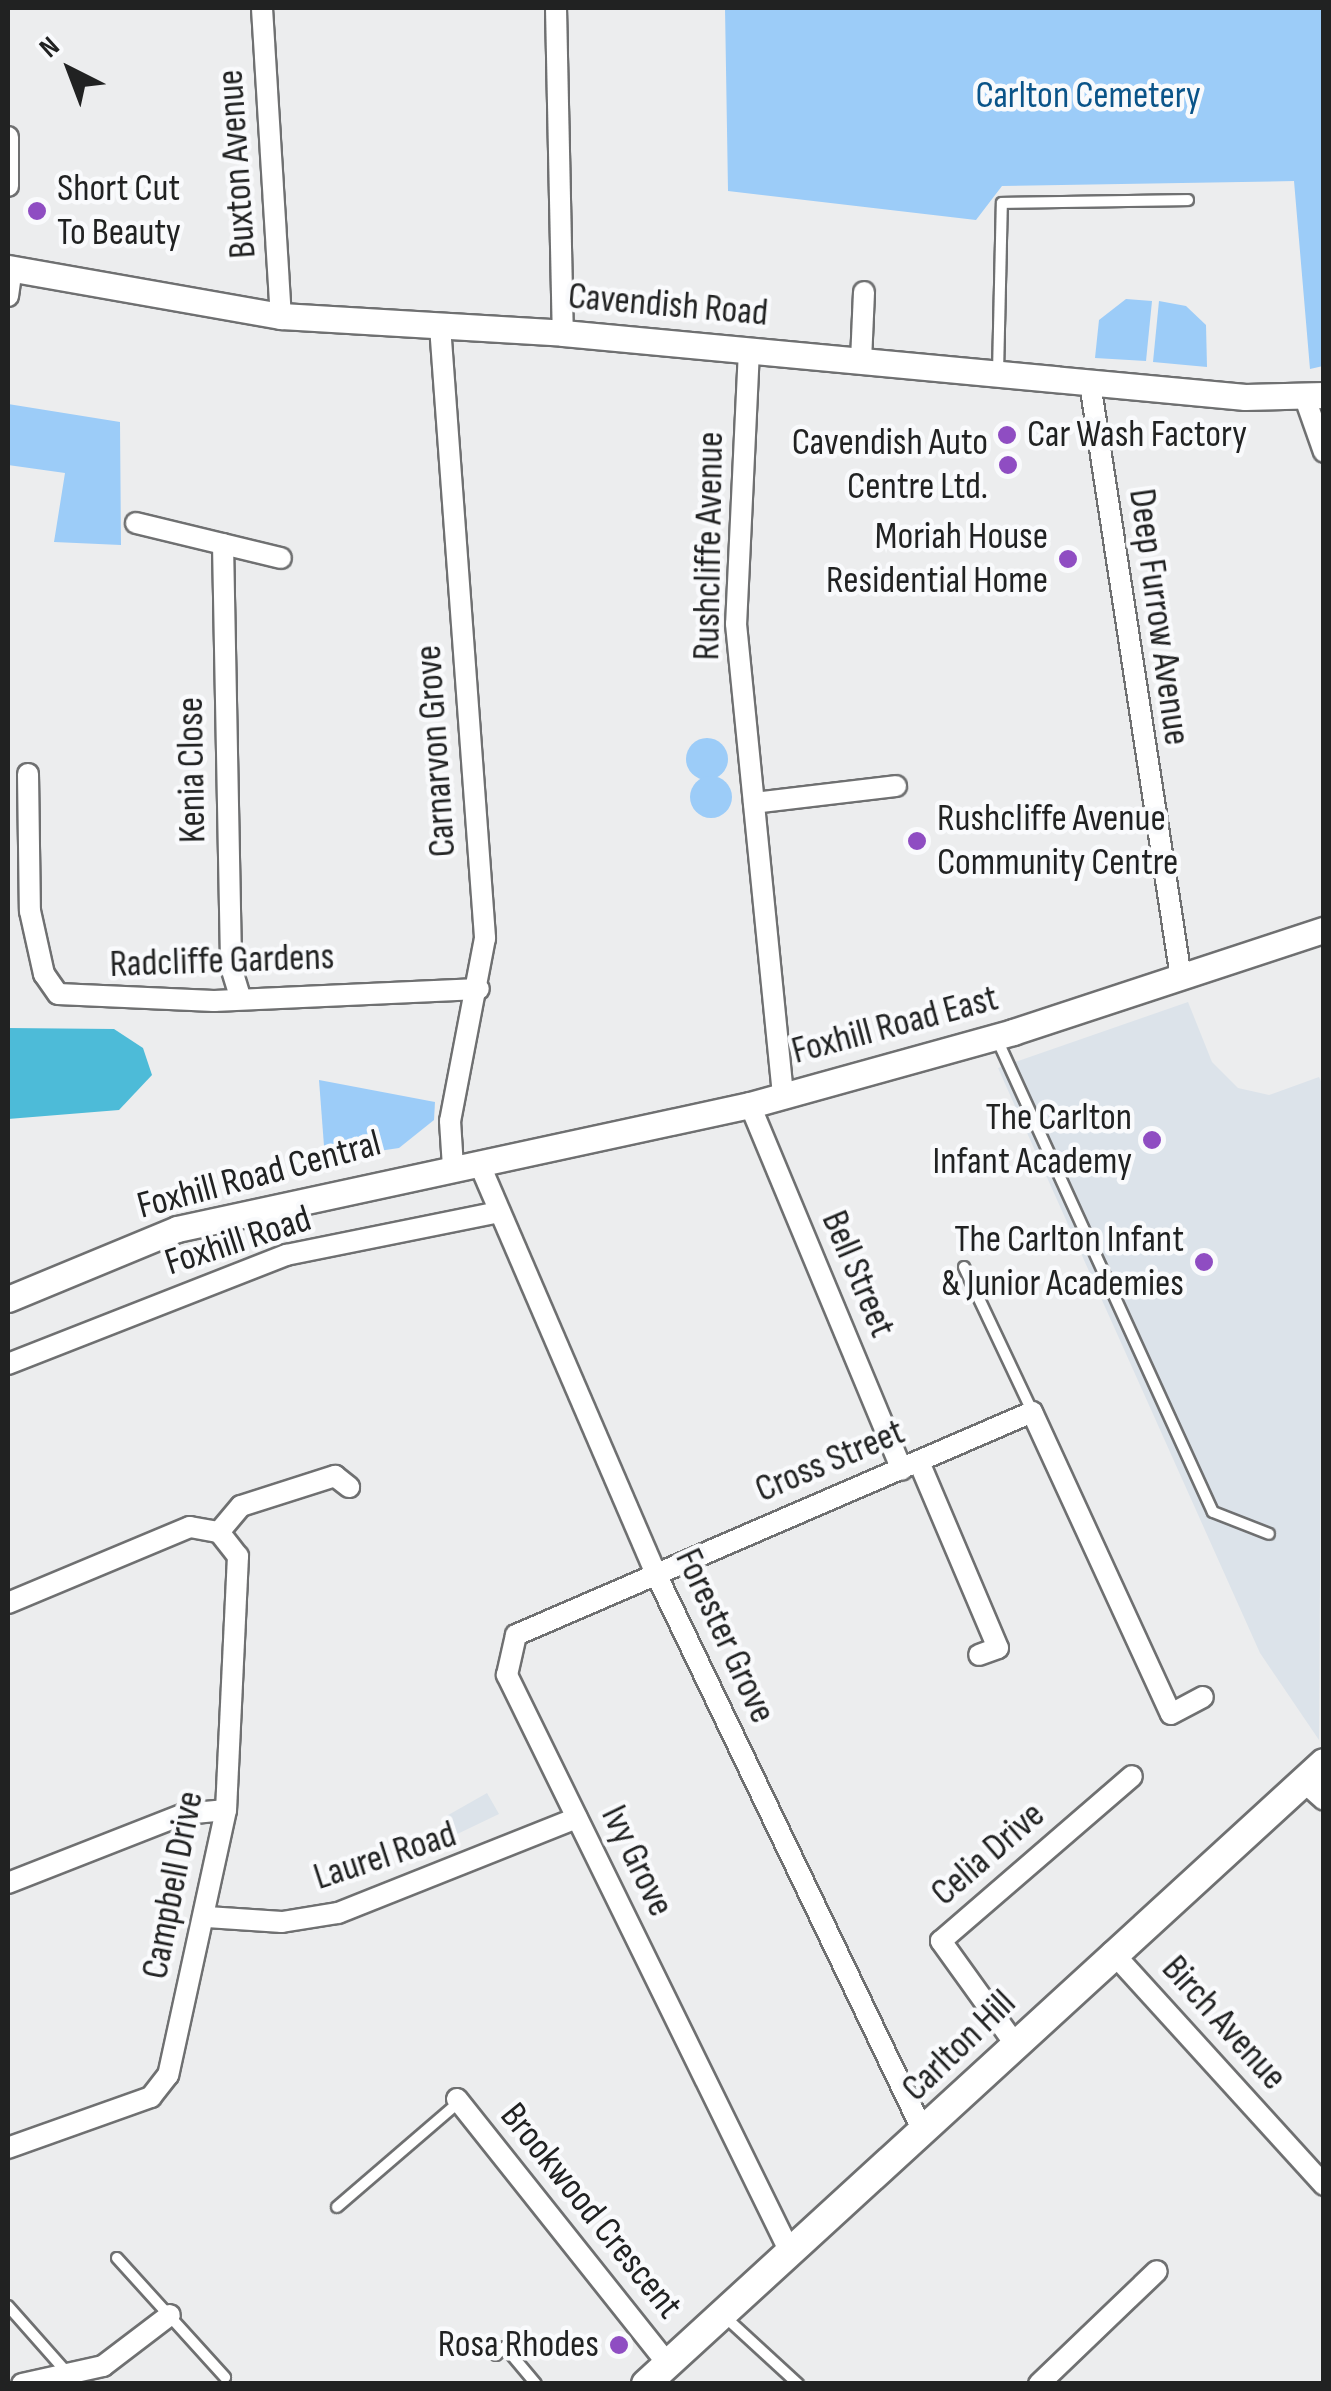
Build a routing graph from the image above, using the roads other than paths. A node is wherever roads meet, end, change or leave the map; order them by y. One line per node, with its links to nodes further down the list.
1 (262, 8): 9 (street, Buxton Avenue)
2 (556, 8): 11 (street)
3 (8, 137): 4 (street)
4 (8, 186)
5 (1188, 200): 14 (lane)
6 (10, 268): 8 (street); 9 (street, Cavendish Road)
7 (862, 292): 13 (street)
8 (8, 296)
9 (281, 316): 10 (street, Cavendish Road)
10 (440, 326): 11 (street, Cavendish Road); 28 (street, Carnarvon Grove)
11 (563, 333): 12 (street, Cavendish Road)
12 (750, 350): 13 (street, Cavendish Road); 23 (street, Rushcliffe Avenue)
13 (862, 361): 14 (street, Cavendish Road)
14 (998, 374): 15 (street, Cavendish Road)
15 (1090, 383): 16 (street, Cavendish Road); 27 (street, Deep Furrow Avenue)
16 (1314, 397): 17 (street)
17 (1324, 452)
18 (136, 523): 19 (street)
19 (223, 544): 20 (street); 29 (street, Kenia Close)
20 (281, 558)
21 (28, 774): 25 (street, Radcliffe Gardens)
22 (896, 786): 23 (street)
23 (754, 803): 31 (street, Rushcliffe Avenue)
24 (8, 911): 25 (street)
25 (30, 911): 29 (street, Radcliffe Gardens)
26 (1324, 930): 27 (street, Foxhill Road East)
27 (1181, 978): 30 (street, Foxhill Road East)
28 (479, 988): 29 (street, Radcliffe Gardens); 34 (street, Carnarvon Grove)
29 (239, 993)
30 (996, 1036): 31 (street, Foxhill Road East); 43 (lane)
31 (784, 1095): 32 (street, Foxhill Road East)
32 (750, 1105): 33 (street, Foxhill Road East); 40 (street, Bell Street)
33 (479, 1163): 34 (street, Foxhill Road Central); 35 (street, Forester Grove)
34 (453, 1167): 37 (street, Foxhill Road Central)
35 (500, 1212): 38 (street, Foxhill Road); 44 (street, Forester Grove)
36 (964, 1267): 39 (lane)
37 (8, 1299)
38 (8, 1364)
39 (1032, 1412): 40 (street, Cross Street); 47 (street)
40 (910, 1466): 44 (street, Cross Street); 46 (street, Bell Street)
41 (349, 1488): 42 (street)
42 (219, 1532): 45 (street); 50 (street, Campbell Drive)
43 (1269, 1534)
44 (654, 1572): 51 (street, Ivy Grove); 57 (street, Forester Grove)
45 (8, 1603)
46 (979, 1655)
47 (1203, 1697)
48 (1132, 1776): 55 (street, Celia Drive)
49 (1317, 1781): 54 (main road, Carlton Hill)
50 (226, 1810): 52 (street); 53 (street, Campbell Drive)
51 (578, 1818): 53 (street, Laurel Road); 61 (street, Ivy Grove)
52 (8, 1884)
53 (208, 1916): 58 (street, Campbell Drive)
54 (1112, 1952): 55 (main road, Carlton Hill); 59 (street, Birch Avenue)
55 (1015, 2044): 57 (main road, Carlton Hill)
56 (458, 2100): 60 (lane, Brookwood Crescent); 68 (street, Brookwood Crescent)
57 (924, 2132): 61 (main road, Carlton Hill)
58 (8, 2148)
59 (1324, 2185)
60 (337, 2207)
61 (790, 2252): 66 (main road, Carlton Hill)
62 (117, 2258): 65 (lane)
63 (1156, 2271): 75 (street)
64 (8, 2306): 70 (lane)
65 (170, 2314): 69 (lane); 70 (street)
66 (722, 2314): 68 (main road, Carlton Hill); 74 (lane)
67 (496, 2355): 72 (lane)
68 (668, 2364): 73 (main road, Carlton Hill)
69 (225, 2377)
70 (72, 2379): 71 (street)
71 (22, 2384)
72 (536, 2384)
73 (646, 2384)
74 (798, 2384)
75 (1039, 2384)

